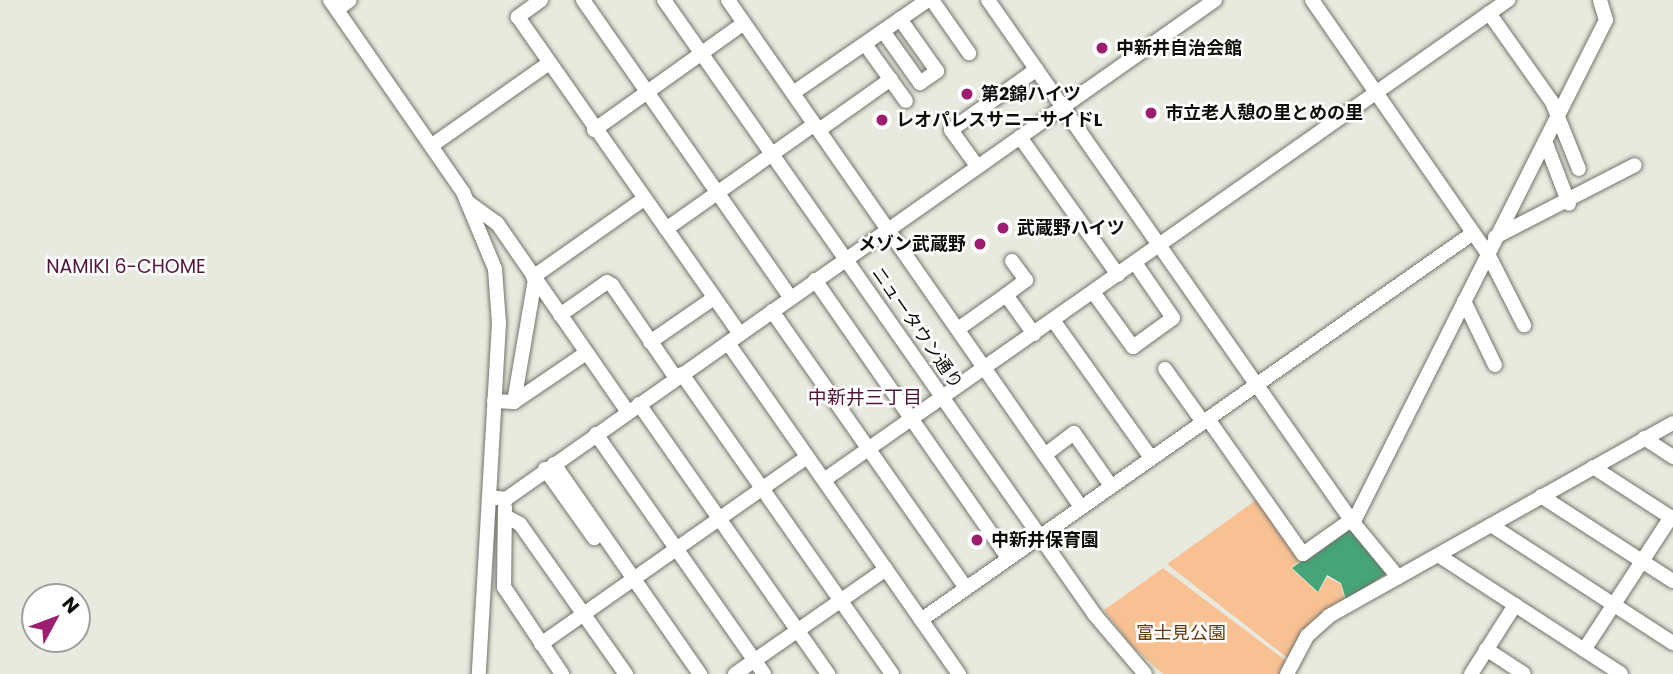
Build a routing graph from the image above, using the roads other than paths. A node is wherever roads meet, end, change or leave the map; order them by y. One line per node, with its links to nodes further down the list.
1 (350, 0): 12 (street)
2 (541, 0): 20 (street)
3 (583, 0): 23 (street)
4 (664, 0): 19 (street, ニュータウン通り)
5 (727, 0): 15 (street)
6 (930, 0): 14 (street); 18 (street)
7 (988, 0): 21 (street)
8 (1215, 0): 27 (street)
9 (1312, 0): 25 (street)
10 (1508, 0): 13 (street)
11 (1600, 0): 28 (street)
12 (333, 5): 33 (street)
13 (1489, 13): 25 (street); 28 (street)
14 (900, 19): 16 (street); 16 (street)
15 (744, 23): 19 (street); 24 (street)
16 (883, 31): 17 (street)
17 (865, 44): 22 (street); 24 (street)
18 (969, 53)
19 (701, 54): 23 (street); 34 (street, ニュータウン通り)
20 (549, 63): 30 (street); 33 (street)
21 (1037, 69): 27 (street); 36 (street)
22 (891, 79): 26 (street); 29 (street)
23 (647, 93): 30 (street); 38 (street)
24 (793, 93): 29 (street)
25 (1376, 93): 44 (street); 46 (street)
26 (906, 101)
27 (1062, 106): 31 (street); 46 (street)
28 (1558, 113): 32 (street); 37 (street)
29 (817, 127): 34 (street); 43 (street)
30 (594, 130): 39 (street)
31 (1020, 137): 36 (street); 51 (street)
32 (1545, 141): 41 (street); 45 (street)
33 (431, 146): 40 (street)
34 (772, 155): 38 (street); 48 (street, ニュータウン通り)
35 (1635, 165): 41 (street)
36 (977, 166): 43 (street)
37 (1579, 169)
38 (717, 194): 42 (street); 56 (street)
39 (644, 199): 42 (street); 52 (street)
40 (469, 203): 52 (street); 74 (street)
41 (1569, 204): 45 (street)
42 (666, 229): 57 (street)
43 (888, 229): 48 (street); 63 (street)
44 (1473, 233): 47 (street); 72 (street)
45 (1495, 237): 47 (street)
46 (1160, 246): 50 (street); 72 (street)
47 (1488, 254): 58 (street); 62 (street)
48 (845, 260): 53 (street); 73 (street, ニュータウン通り)
49 (1012, 261): 55 (street)
50 (1135, 263): 51 (street); 54 (street)
51 (1118, 275): 54 (street)
52 (534, 278): 60 (street); 75 (street)
53 (815, 280): 56 (street); 77 (street)
54 (1093, 292): 61 (street)
55 (1006, 295): 63 (street); 64 (street)
56 (790, 297): 59 (street)
57 (714, 298): 65 (street); 66 (street)
58 (1464, 301): 68 (street); 99 (street)
59 (772, 311): 65 (street); 82 (street)
60 (560, 315): 66 (street); 67 (street)
61 (1053, 320): 64 (street); 86 (street)
62 (1524, 326)
63 (958, 329): 69 (street)
64 (1034, 334): 69 (street)
65 (734, 338): 71 (street); 84 (street)
66 (650, 342): 71 (street)
67 (586, 353): 75 (street); 76 (street)
68 (1494, 365)
69 (985, 368): 73 (street); 83 (street)
70 (1165, 369): 78 (street)
71 (679, 376): 76 (street); 91 (street)
72 (1257, 383): 78 (street); 99 (street)
73 (942, 398): 77 (street); 101 (street, ニュータウン通り)
74 (494, 401): 75 (street); 93 (street)
75 (514, 401)
76 (633, 408): 80 (street); 98 (street)
77 (912, 419): 82 (street); 104 (street)
78 (1205, 420): 86 (street); 99 (street)
79 (1673, 423): 81 (street)
80 (596, 434): 87 (street); 102 (street)
81 (1644, 438): 85 (street); 88 (street)
82 (868, 450): 89 (street); 110 (street)
83 (1046, 454): 90 (street); 95 (street)
84 (807, 457): 89 (street); 91 (street)
85 (1673, 457)
86 (1151, 458): 90 (street)
87 (549, 466): 94 (street); 108 (street)
88 (1593, 467): 92 (street); 97 (street)
89 (824, 480): 106 (street)
90 (1111, 486): 95 (street)
91 (762, 489): 98 (street); 111 (street)
92 (1541, 496): 100 (street); 105 (street)
93 (489, 497): 94 (street); 122 (street)
94 (506, 499): 96 (street)
95 (1081, 508): 101 (street)
96 (505, 516): 114 (street); 118 (street)
97 (1672, 518): 105 (street)
98 (719, 519): 102 (street); 116 (street)
99 (1352, 521): 107 (street)
100 (1491, 525): 103 (street); 113 (street)
101 (1040, 536): 104 (street); 132 (street, ニュータウン通り)
102 (676, 548): 108 (street); 121 (street)
103 (1438, 555): 107 (street); 112 (street)
104 (1008, 558): 110 (street)
105 (1642, 561): 109 (street); 113 (street)
106 (886, 569): 111 (street); 115 (street)
107 (1398, 577): 133 (street)
108 (630, 581): 114 (street); 125 (street); 126 (street)
109 (1673, 582)
110 (965, 587): 115 (street)
111 (840, 601): 116 (street); 130 (street)
112 (1515, 605): 119 (street); 120 (street)
113 (1613, 605): 117 (street); 120 (street)
114 (583, 614): 118 (street); 124 (street)
115 (921, 620): 131 (street)
116 (797, 631): 121 (street); 129 (street)
117 (1673, 643)
118 (541, 644): 123 (street)
119 (1486, 649): 134 (street); 135 (street)
120 (1584, 650): 136 (street)
121 (755, 661): 127 (street); 128 (street)
122 (479, 674)
123 (562, 674)
124 (626, 674)
125 (689, 674)
126 (700, 674)
127 (735, 674)
128 (764, 674)
129 (828, 674)
130 (892, 674)
131 (959, 674)
132 (1145, 674)
133 (1287, 674)
134 (1471, 674)
135 (1524, 674)
136 (1621, 674)

